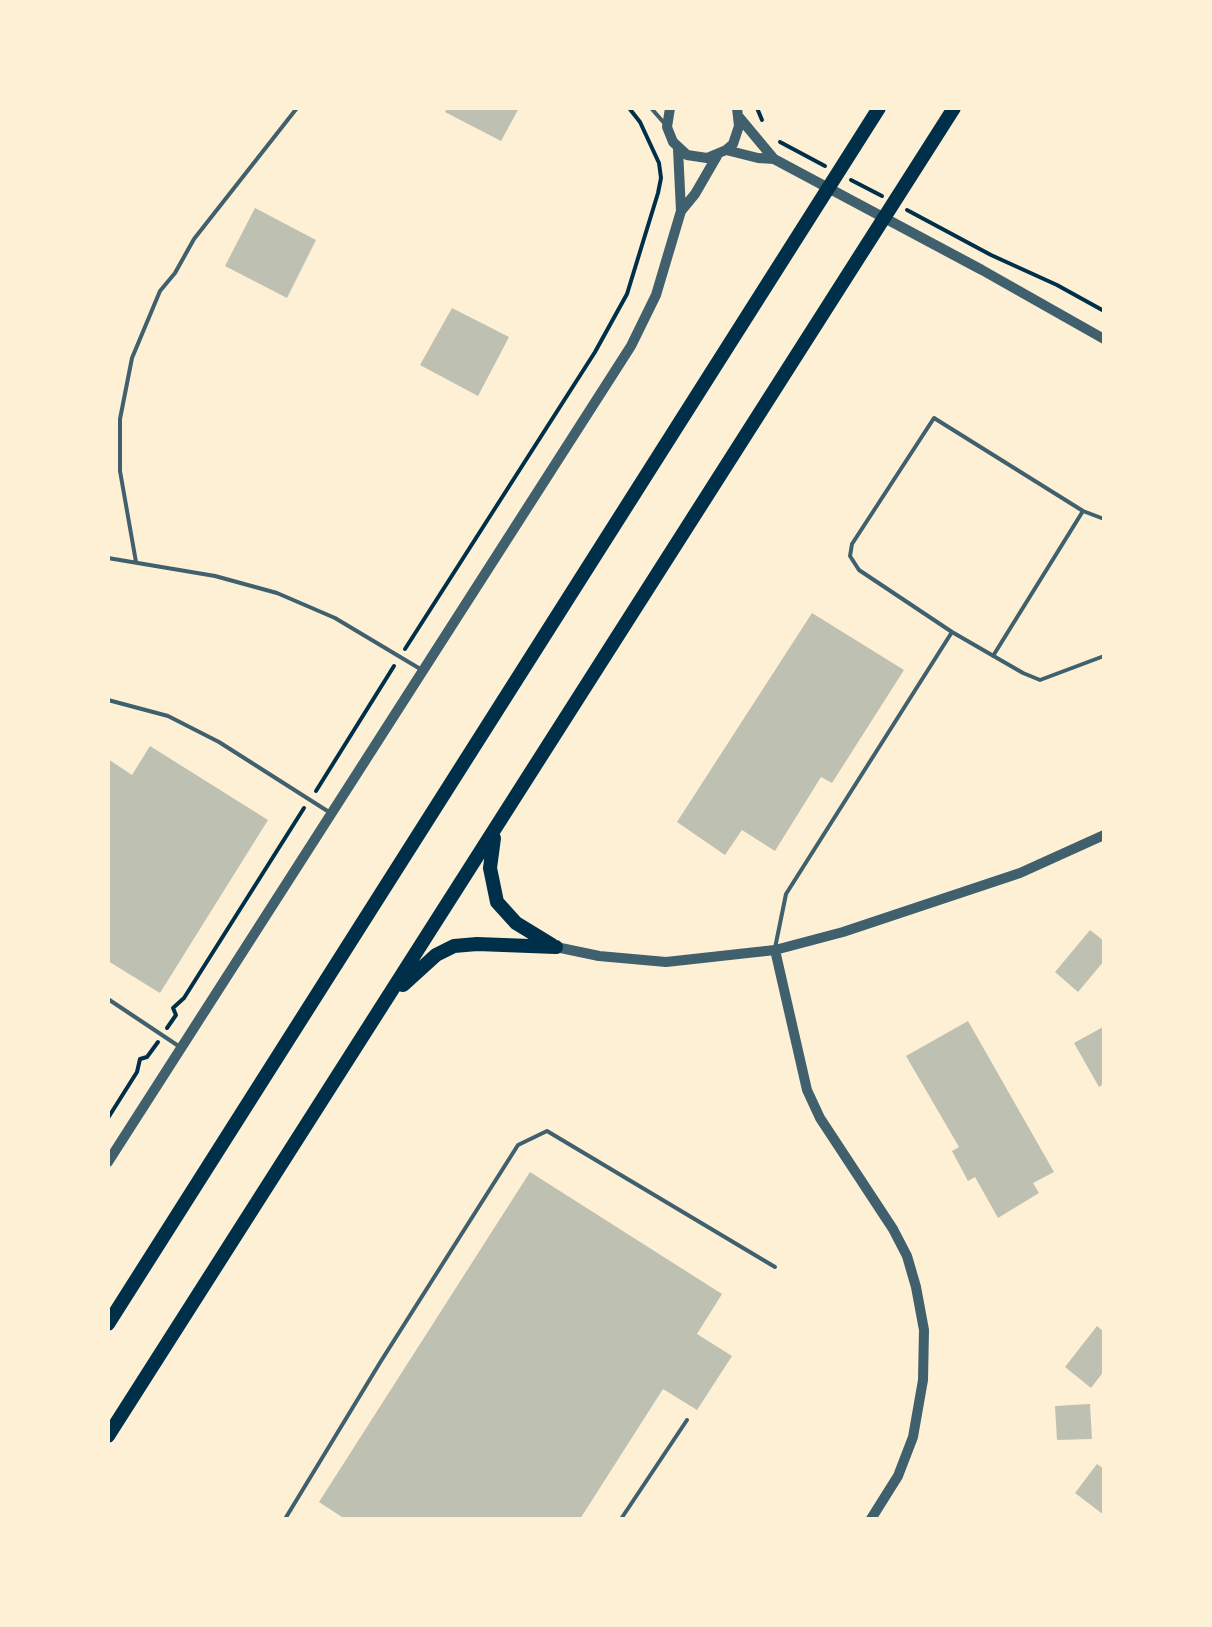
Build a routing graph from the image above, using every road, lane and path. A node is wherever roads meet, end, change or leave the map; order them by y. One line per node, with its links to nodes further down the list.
1 (297, 108): 19 (lane)
2 (629, 108): 21 (path)
3 (651, 108): 8 (lane)
4 (670, 108): 8 (street)
5 (879, 108): 42 (highway)
6 (954, 108): 30 (highway)
7 (738, 112): 10 (street); 11 (street)
8 (667, 127): 9 (street)
9 (678, 149): 10 (street); 12 (street)
10 (721, 153): 11 (street); 12 (street)
11 (774, 159): 15 (street)
12 (681, 211): 24 (street)
13 (991, 255): 14 (path)
14 (1104, 311)
15 (1104, 339)
16 (1083, 511): 17 (lane); 20 (lane); 22 (lane)
17 (1104, 519)
18 (108, 558): 19 (lane)
19 (136, 562): 24 (lane)
20 (952, 632): 22 (lane); 33 (lane)
21 (413, 637)
22 (993, 656): 23 (lane)
23 (1104, 656)
24 (424, 672): 28 (street)
25 (386, 679): 27 (path)
26 (108, 700): 28 (lane)
27 (320, 784)
28 (331, 814): 37 (street)
29 (298, 818): 36 (path)
30 (496, 829): 32 (highway); 35 (highway)
31 (1104, 835): 33 (street)
32 (556, 947): 33 (street); 35 (highway)
33 (775, 950): 47 (street)
34 (108, 999): 37 (lane)
35 (381, 1009): 44 (highway)
36 (176, 1015)
37 (182, 1048): 40 (street)
38 (147, 1057): 39 (path)
39 (108, 1118)
40 (108, 1162)
41 (775, 1267): 45 (lane)
42 (108, 1324)
43 (687, 1420): 46 (lane)
44 (108, 1436)
45 (285, 1519)
46 (621, 1519)
47 (871, 1519)

